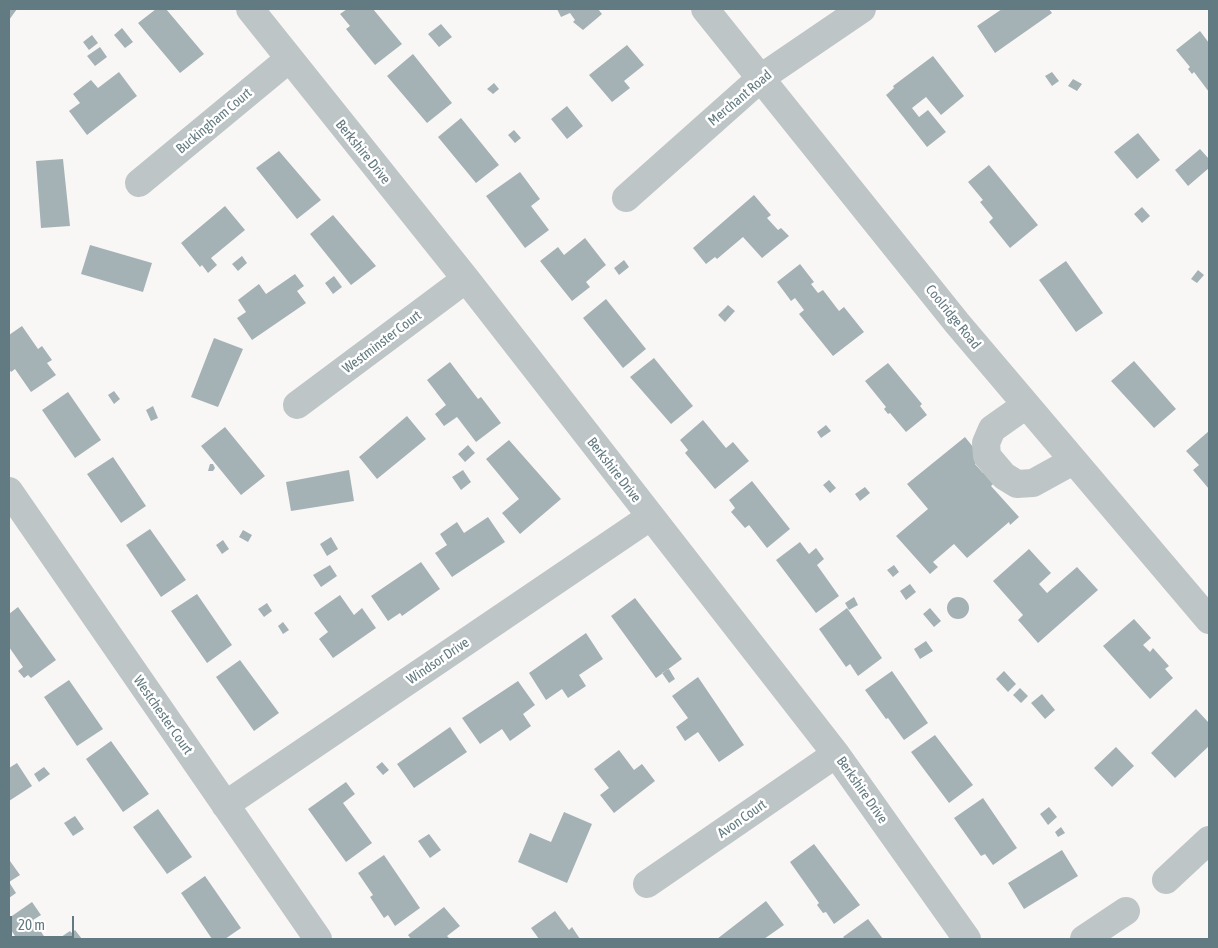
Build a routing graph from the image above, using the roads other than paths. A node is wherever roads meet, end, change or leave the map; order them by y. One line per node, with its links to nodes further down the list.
1 (250, 9): 4 (street, Berkshire Drive)
2 (705, 9): 5 (street, Coolridge Road)
3 (862, 9): 5 (street, Merchant Road)
4 (289, 59): 6 (street, Buckingham Court); 8 (street, Berkshire Drive)
5 (762, 77): 7 (street, Merchant Road); 10 (street, Coolridge Road)
6 (139, 183)
7 (626, 198)
8 (466, 279): 9 (street, Westminster Court); 13 (street, Berkshire Drive)
9 (297, 405)
10 (1026, 405): 11 (street, Coolridge Road); 11 (street)
11 (1073, 461): 14 (street, Coolridge Road)
12 (9, 491): 16 (street, Westchester Court)
13 (650, 517): 15 (street, Berkshire Drive); 16 (street, Windsor Drive)
14 (1209, 620)
15 (836, 754): 19 (street, Avon Court); 22 (street, Berkshire Drive)
16 (225, 805): 21 (street, Westchester Court)
17 (1209, 840): 18 (street)
18 (1166, 880)
19 (647, 884)
20 (1126, 911): 23 (street)
21 (318, 939)
22 (967, 939)
23 (1084, 939)

